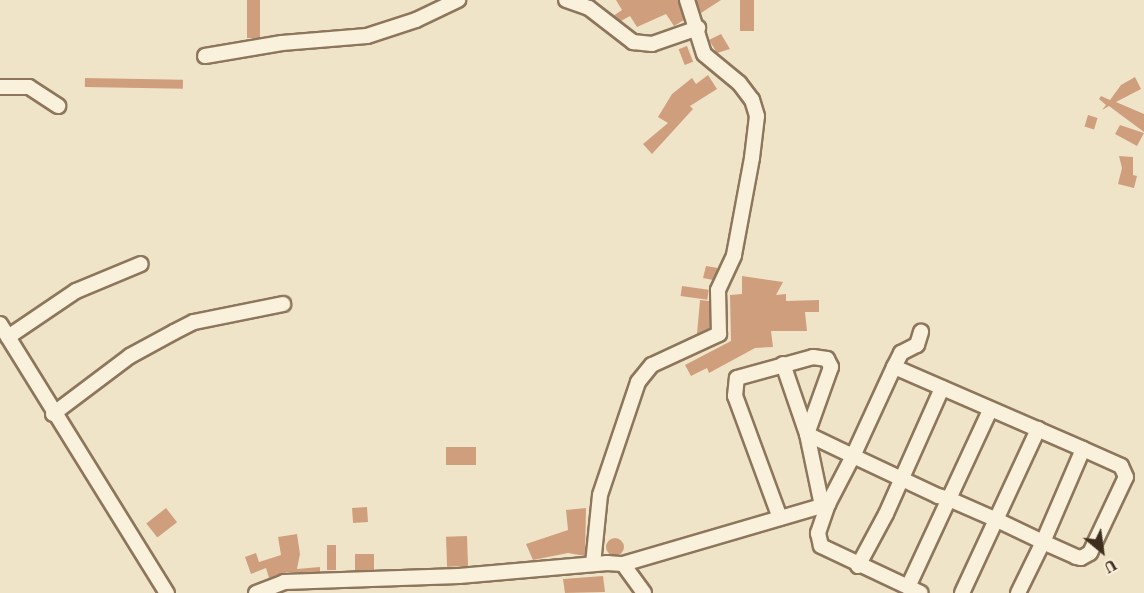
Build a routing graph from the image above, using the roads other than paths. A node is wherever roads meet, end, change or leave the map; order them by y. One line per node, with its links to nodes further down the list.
1 (458, 0): 5 (street)
2 (566, 0): 4 (street)
3 (687, 0): 4 (street)
4 (698, 28): 28 (street)
5 (205, 56)
6 (0, 87): 7 (street)
7 (58, 106)
8 (141, 264): 12 (street)
9 (283, 304): 17 (street)
10 (0, 324): 12 (street)
11 (921, 332): 14 (street)
12 (8, 337): 17 (street)
13 (783, 364): 19 (street); 19 (street); 25 (street)
14 (894, 367): 15 (street); 21 (street)
15 (942, 388): 16 (street); 22 (street)
16 (990, 410): 18 (street); 23 (street)
17 (53, 414): 32 (street)
18 (1038, 429): 20 (street); 26 (street)
19 (807, 434): 21 (street); 24 (street)
20 (1083, 449): 27 (street); 27 (street)
21 (853, 456): 22 (street); 24 (street)
22 (902, 478): 23 (street); 30 (street)
23 (949, 500): 26 (street); 31 (street)
24 (825, 505): 25 (street); 30 (street)
25 (780, 518): 29 (street)
26 (997, 520): 27 (street); 35 (street)
27 (1043, 542): 36 (street)
28 (592, 564): 29 (street); 33 (street)
29 (623, 564): 34 (street)
30 (858, 566): 31 (street)
31 (914, 590)
32 (167, 593)
33 (256, 593)
34 (644, 593)
35 (962, 593)
36 (1018, 593)

